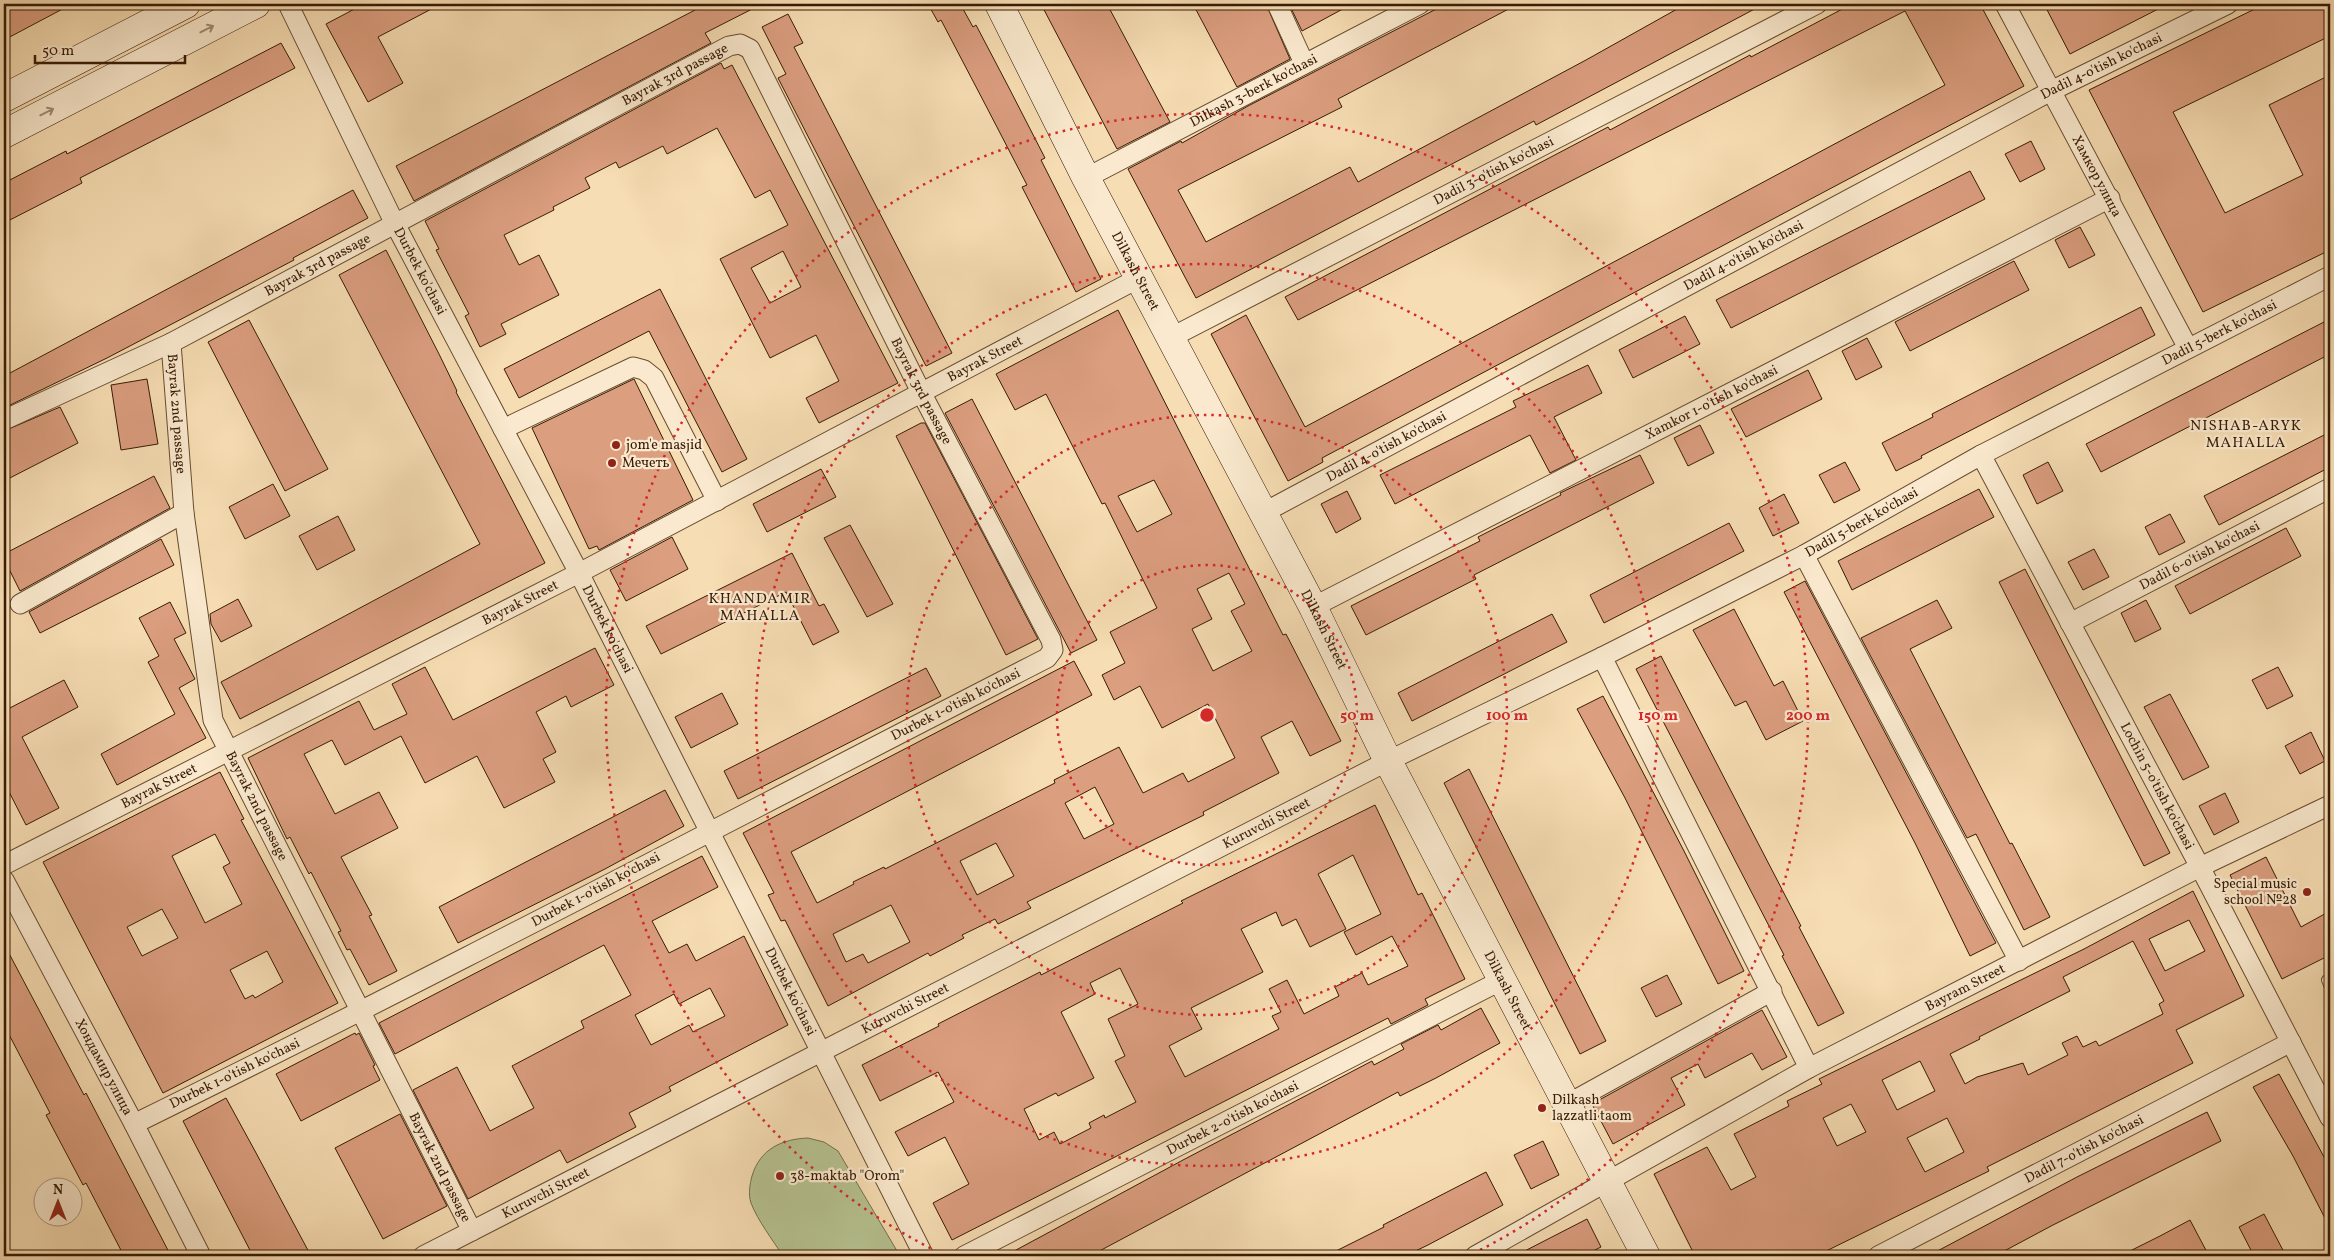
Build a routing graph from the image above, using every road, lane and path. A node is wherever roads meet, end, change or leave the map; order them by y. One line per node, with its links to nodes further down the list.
1 (186, 4): 12 (street)
2 (256, 4): 13 (street, one-way to 2)
3 (288, 4): 16 (street, Durbek ko'chasi)
4 (998, 4): 14 (street, Dilkash Street)
5 (1276, 4): 10 (street)
6 (1420, 4): 10 (street, Dilkash 3-berk ko'chasi)
7 (1817, 4): 19 (street, Dadil 3-o'tish ko'chasi)
8 (2006, 4): 11 (street, Хамкор улица)
9 (2228, 4): 11 (street, Dadil 4-o'tish ko'chasi)
10 (1304, 63): 14 (street, Dilkash 3-berk ko'chasi)
11 (2051, 91): 15 (street, Хамкор улица); 29 (street, Dadil 4-o'tish ko'chasi)
12 (4, 98)
13 (4, 134)
14 (1086, 178): 18 (street, Dilkash Street)
15 (2110, 198): 21 (street, Хамкор улица); 33 (street, Xamkor 1-o'tish ko'chasi)
16 (394, 222): 20 (street, Bayrak 3rd passage); 22 (street, Bayrak 3rd passage); 24 (street, Durbek ko'chasi)
17 (2330, 276): 21 (street, Dadil 5-berk ko'chasi)
18 (1139, 278): 19 (street, Dilkash Street); 22 (street, Bayrak Street)
19 (1172, 337): 29 (street, Dilkash Street)
20 (171, 343): 23 (street, Bayrak 3rd passage); 28 (street, Bayrak 2nd passage)
21 (2188, 348): 25 (street, Dadil 5-berk ko'chasi)
22 (922, 394): 27 (street, Bayrak Street); 35 (street, Bayrak 3rd passage)
23 (4, 420)
24 (503, 429): 27 (street); 31 (street, Durbek ko'chasi)
25 (1981, 455): 30 (street, Dadil 5-berk ko'chasi); 34 (street, Lochin 5-o'tish ko'chasi)
26 (2330, 488): 34 (street, Dadil 6-o'tish ko'chasi)
27 (716, 501): 31 (street, Bayrak Street)
28 (184, 513): 32 (street); 37 (street, Bayrak 2nd passage)
29 (1263, 513): 33 (street, Dilkash Street)
30 (1804, 555): 36 (street, Dadil 5-berk ko'chasi); 44 (street)
31 (579, 573): 37 (street, Bayrak Street); 40 (street, Durbek ko'chasi)
32 (20, 604)
33 (1313, 607): 38 (street, Dilkash Street)
34 (2070, 623): 42 (street, Lochin 5-o'tish ko'chasi)
35 (1053, 650): 40 (street, Durbek 1-o'tish ko'chasi)
36 (1602, 657): 38 (street, Dadil 5-berk ko'chasi); 46 (street)
37 (229, 753): 41 (street, Bayrak Street); 47 (street, Bayrak 2nd passage)
38 (1388, 760): 45 (street, Dilkash Street); 49 (street, Kuruvchi Street)
39 (2330, 805): 42 (street, Bayram Street)
40 (710, 831): 47 (street, Durbek 1-o'tish ko'chasi); 49 (street, Durbek ko'chasi)
41 (4, 866)
42 (2200, 867): 44 (street, Bayram Street); 48 (street, Lochin 5-o'tish ko'chasi)
43 (4, 880): 53 (street, Хондамир улица)
44 (2020, 961): 50 (street, Bayram Street)
45 (1502, 980): 51 (street, Dilkash Street); 59 (street, Durbek 2-o'tish ko'chasi)
46 (1772, 991): 50 (street); 51 (street)
47 (361, 1012): 53 (street, Durbek 1-o'tish ko'chasi); 55 (street, Bayrak 2nd passage)
48 (2291, 1042): 52 (street, Lochin 5-o'tish ko'chasi); 62 (street, Dadil 7-o'tish ko'chasi)
49 (822, 1052): 55 (street, Kuruvchi Street); 58 (street, Durbek ko'chasi)
50 (1809, 1068): 54 (street, Bayram Street)
51 (1566, 1105): 54 (street, Dilkash Street)
52 (2330, 1118)
53 (134, 1124): 56 (street, Хондамир улица)
54 (1608, 1183): 60 (street, Bayram Street); 61 (street, Dilkash Street)
55 (472, 1231): 57 (street, Kuruvchi Street)
56 (201, 1256)
57 (423, 1256)
58 (924, 1256)
59 (964, 1256)
60 (1475, 1256)
61 (1646, 1256)
62 (1878, 1256)

